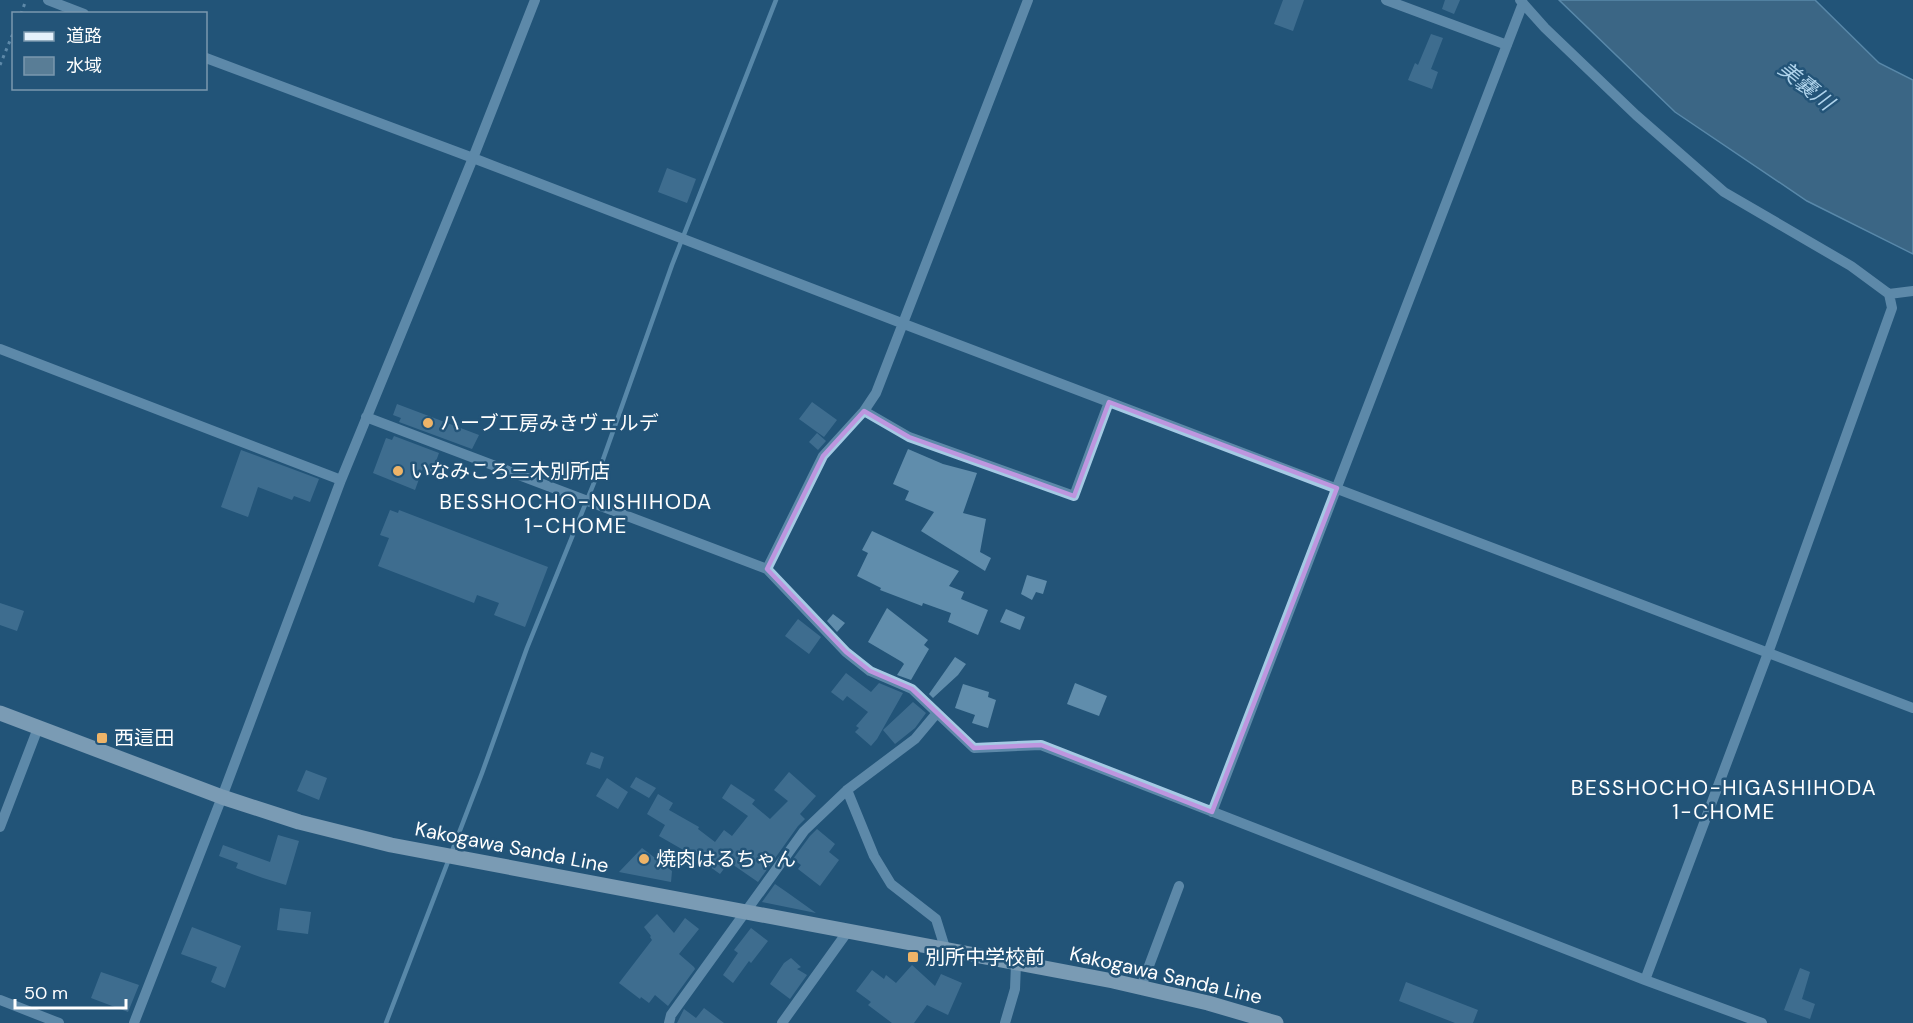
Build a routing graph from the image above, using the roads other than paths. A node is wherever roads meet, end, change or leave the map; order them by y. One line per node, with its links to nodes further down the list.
1 (48, 0): 6 (street)
2 (535, 0): 9 (street)
3 (1028, 0): 12 (street)
4 (1386, 0): 7 (street)
5 (1521, 2): 7 (street); 11 (street)
6 (79, 12)
7 (1507, 45): 18 (street)
8 (207, 58): 9 (street)
9 (473, 158): 12 (street); 16 (street)
10 (1913, 291): 11 (street)
11 (1889, 294): 20 (street)
12 (904, 324): 14 (street); 15 (street)
13 (0, 349): 17 (street)
14 (1109, 402): 15 (street); 18 (street)
15 (864, 411): 19 (street)
16 (366, 417): 17 (street); 19 (street)
17 (341, 480): 26 (street)
18 (1337, 488): 20 (street); 27 (street)
19 (766, 569): 23 (street)
20 (1768, 653): 21 (street); 34 (street)
21 (1913, 708)
22 (0, 713): 24 (main road, Kakogawa Sanda Line)
23 (936, 714): 25 (street); 27 (street)
24 (38, 728): 26 (main road, Kakogawa Sanda Line); 28 (street)
25 (847, 790): 30 (street); 32 (street)
26 (222, 797): 30 (main road, Kakogawa Sanda Line); 38 (street)
27 (1212, 812): 34 (street)
28 (0, 827)
29 (1179, 886): 35 (street)
30 (747, 913): 31 (main road, Kakogawa Sanda Line); 39 (street)
31 (848, 931): 32 (main road, Kakogawa Sanda Line); 40 (street)
32 (946, 951): 33 (main road, Kakogawa Sanda Line)
33 (1016, 964): 35 (main road, Kakogawa Sanda Line); 41 (street)
34 (1645, 980): 43 (street)
35 (1141, 987): 42 (main road, Kakogawa Sanda Line)
36 (0, 1000): 37 (street)
37 (59, 1023)
38 (134, 1023)
39 (669, 1023)
40 (782, 1023)
41 (1005, 1023)
42 (1276, 1023)
43 (1762, 1023)

